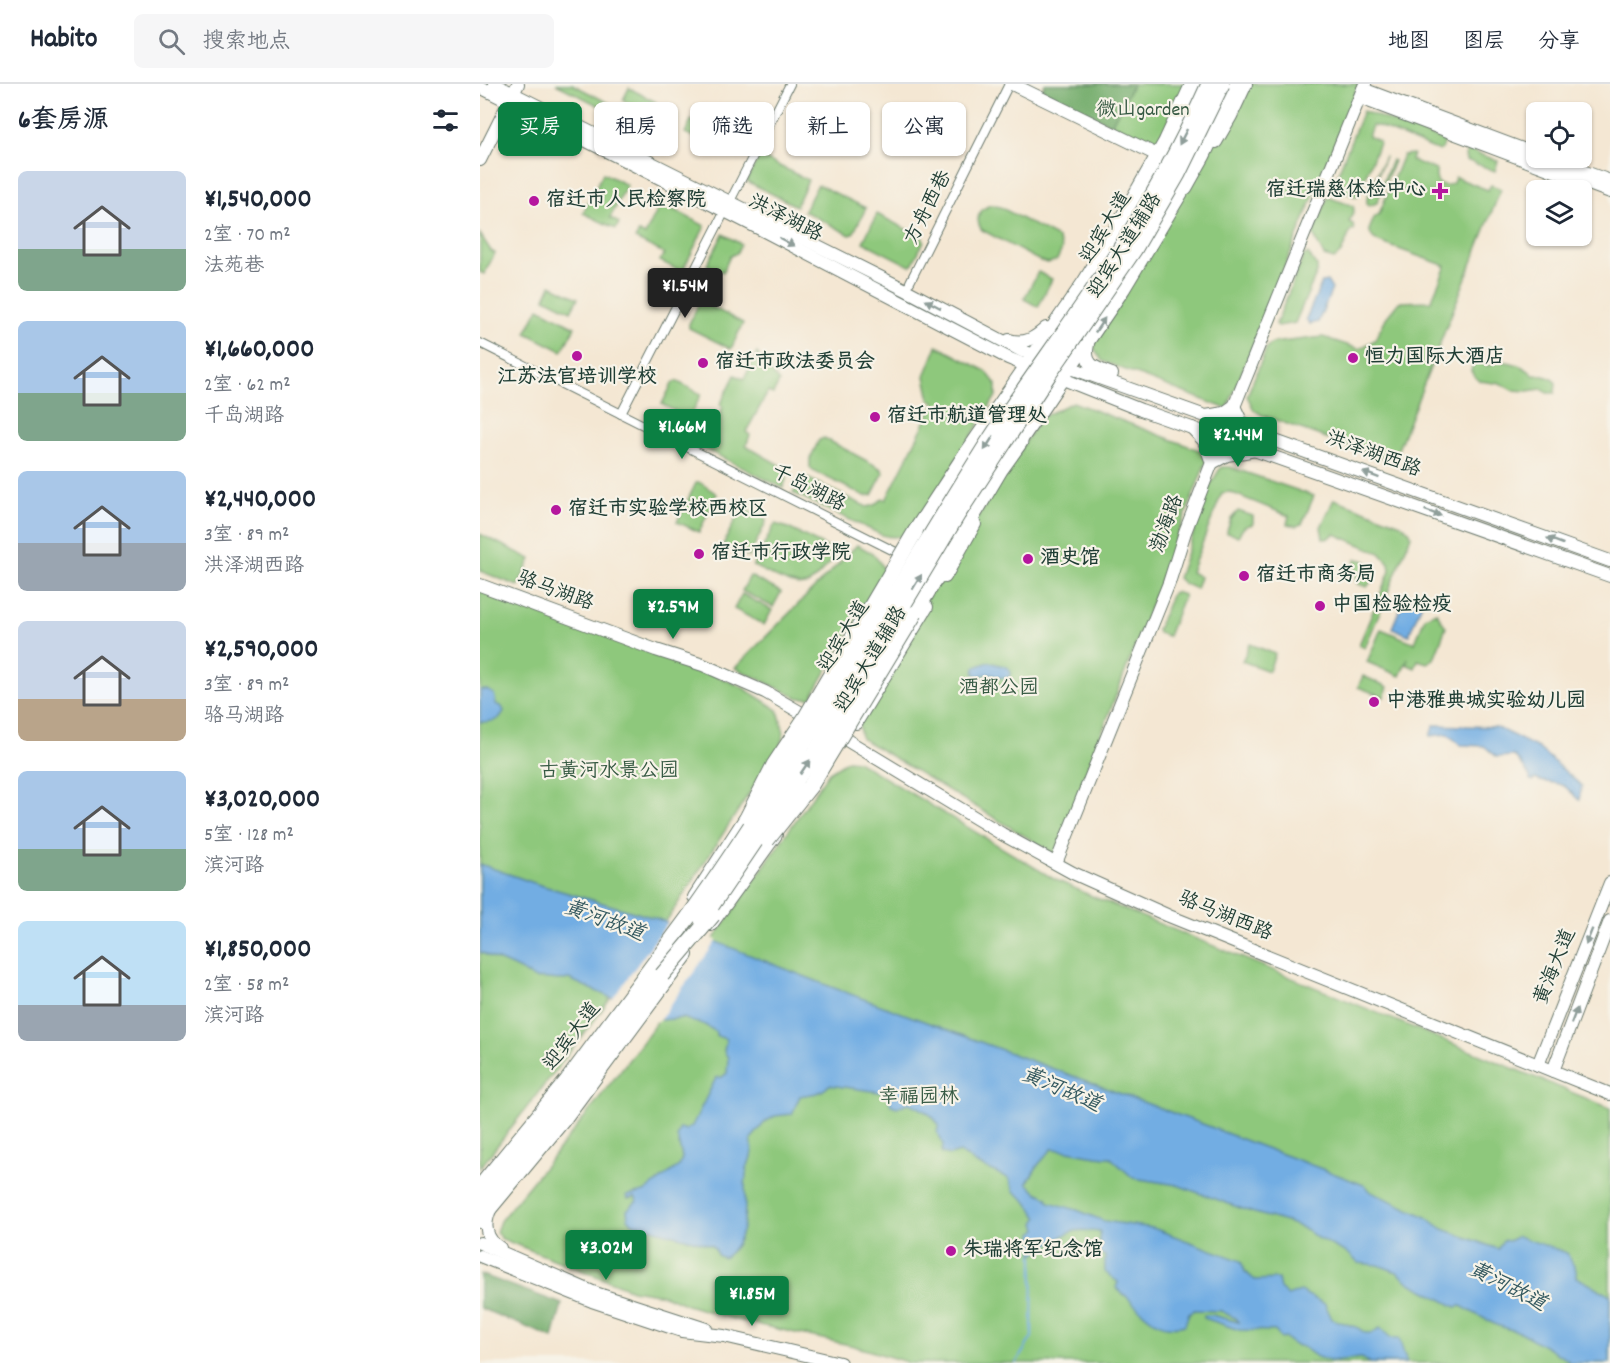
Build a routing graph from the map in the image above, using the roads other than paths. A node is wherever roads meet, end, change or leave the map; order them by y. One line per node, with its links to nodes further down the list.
1 (790, 84): 20 (street)
2 (1010, 84): 14 (main road); 23 (street, 方舟西巷)
3 (1185, 84): 14 (main road, 迎宾大道辅路)
4 (1193, 84): 21 (highway)
5 (1209, 84): 56 (highway, 迎宾大道, one-way to 56, bridge)
6 (1222, 84): 31 (highway, 迎宾大道, bridge)
7 (1237, 84): 18 (highway)
8 (1246, 84): 18 (main road, 迎宾大道辅路)
9 (480, 87): 10 (main road, 洪泽湖路)
10 (508, 90): 12 (main road); 15 (main road); 20 (main road, 洪泽湖路); 20 (main road, 洪泽湖路)
11 (1363, 90): 13 (main road); 19 (main road); 32 (main road, 渤海路)
12 (480, 143)
13 (1526, 150)
14 (1153, 153): 21 (main road, 迎宾大道辅路)
15 (480, 160)
16 (1574, 168): 17 (main road)
17 (1610, 181)
18 (1185, 187): 26 (main road, 迎宾大道辅路, one-way to 18)
19 (1610, 192)
20 (728, 206): 22 (main road, 洪泽湖路, one-way to 22); 25 (main road, 洪泽湖路, one-way to 20); 35 (street)
21 (1113, 235): 24 (main road, 迎宾大道辅路)
22 (840, 270): 29 (main road, 洪泽湖路); 41 (main road)
23 (910, 282)
24 (1074, 295): 25 (main road); 28 (main road, 迎宾大道辅路)
25 (958, 317): 28 (main road, 洪泽湖路)
26 (1088, 342): 30 (main road, 迎宾大道辅路); 33 (main road)
27 (480, 343): 35 (street, 千岛湖路)
28 (1027, 352): 29 (main road, 迎宾大道辅路); 30 (main road, 洪泽湖西路)
29 (1025, 365): 31 (main road, 洪泽湖路); 41 (main road, 迎宾大道辅路)
30 (1071, 368): 31 (main road, 迎宾大道辅路); 33 (main road, 洪泽湖西路)
31 (1062, 378): 34 (main road, 洪泽湖西路); 42 (main road, 迎宾大道辅路); 58 (highway, 迎宾大道, one-way to 31, bridge)
32 (1234, 406): 36 (main road); 37 (main road, 渤海路); 39 (main road)
33 (1186, 409): 36 (main road, 洪泽湖西路)
34 (1141, 410): 38 (main road, 洪泽湖西路); 42 (main road)
35 (621, 414): 46 (street, 千岛湖路)
36 (1206, 416): 37 (main road, 洪泽湖西路)
37 (1227, 424): 39 (main road, 洪泽湖西路); 40 (main road, 渤海路)
38 (1191, 427): 40 (main road, 洪泽湖西路); 45 (main road)
39 (1261, 436): 47 (main road, 洪泽湖西路, one-way to 39)
40 (1222, 438): 43 (main road, 洪泽湖西路); 45 (main road, 渤海路)
41 (976, 439): 44 (main road, 迎宾大道辅路)
42 (1020, 442): 53 (main road, 迎宾大道辅路); 58 (highway, bridge)
43 (1256, 450): 45 (main road); 48 (main road, 洪泽湖西路, one-way to 48)
44 (966, 454): 46 (main road, 迎宾大道辅路); 56 (highway, bridge)
45 (1212, 463): 54 (main road, 渤海路)
46 (896, 552): 51 (main road, 迎宾大道辅路)
47 (1610, 561)
48 (1610, 576)
49 (480, 585): 50 (main road, 骆马湖路)
50 (703, 665): 51 (main road, 骆马湖路); 52 (main road)
51 (805, 715): 52 (main road, 迎宾大道辅路); 53 (main road, 骆马湖路)
52 (796, 736): 56 (main road, 迎宾大道辅路)
53 (845, 739): 54 (main road, 骆马湖西路); 64 (main road, 迎宾大道辅路)
54 (1056, 863): 59 (main road, 骆马湖西路)
55 (1610, 883): 59 (main road, 黄海大道, one-way to 59)
56 (687, 913): 62 (main road, 迎宾大道辅路); 63 (highway, 迎宾大道)
57 (1610, 921): 60 (main road, 黄海大道, one-way to 57)
58 (662, 975): 64 (highway, 迎宾大道)
59 (1538, 1065): 60 (main road, 骆马湖西路)
60 (1553, 1071): 61 (main road, 骆马湖西路)
61 (1610, 1094)
62 (480, 1178)
63 (480, 1187)
64 (484, 1210): 65 (main road, 迎宾大道辅路); 70 (main road)
65 (480, 1222)
66 (480, 1243): 70 (main road)
67 (480, 1256): 69 (main road)
68 (480, 1261): 69 (main road)
69 (499, 1265): 71 (main road)
70 (599, 1294): 71 (main road)
71 (724, 1336): 72 (main road)
72 (840, 1363)

